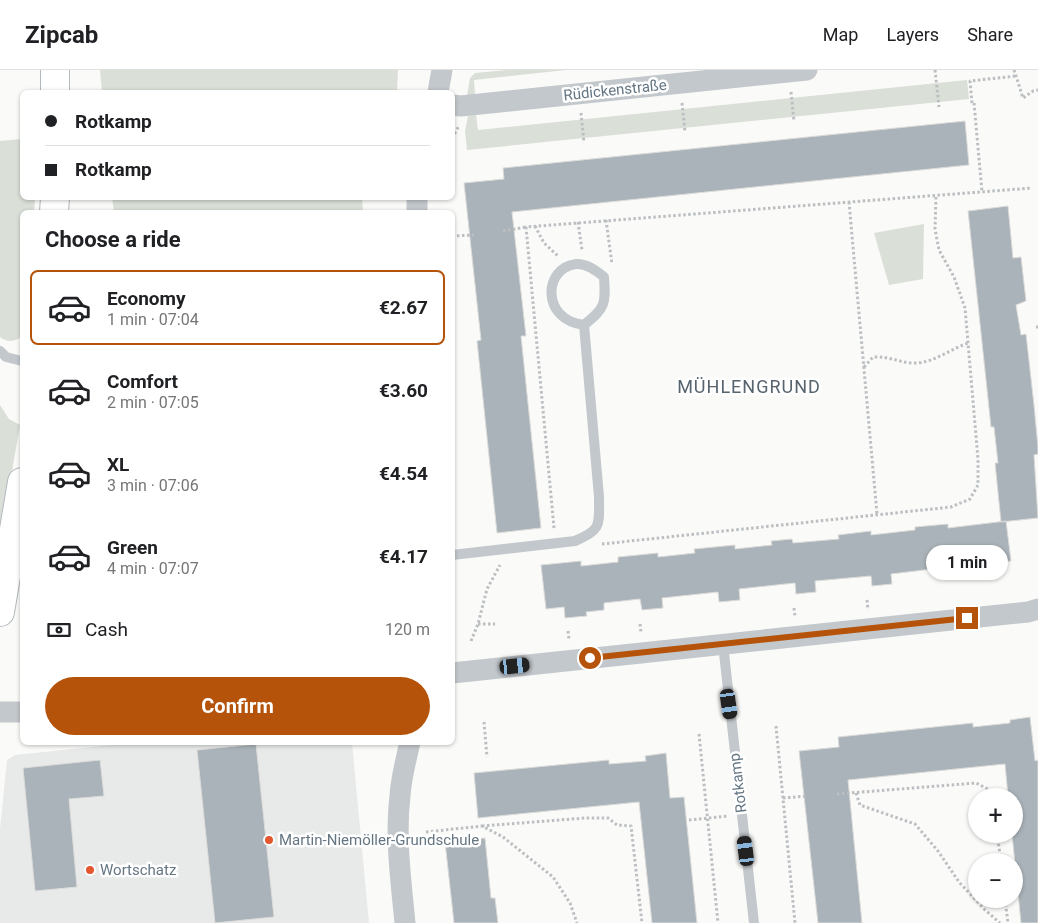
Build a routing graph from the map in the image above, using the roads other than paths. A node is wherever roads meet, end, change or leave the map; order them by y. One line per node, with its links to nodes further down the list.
1 (55, 70): 4 (street)
2 (442, 70): 5 (street)
3 (798, 71): 6 (street, Rüdickenstraße)
4 (56, 90)
5 (438, 90)
6 (455, 105)
7 (584, 326): 7 (lane); 11 (lane)
8 (0, 351): 9 (lane)
9 (20, 360)
10 (20, 494): 13 (street)
11 (455, 555)
12 (1038, 609): 14 (street)
13 (0, 612)
14 (723, 644): 15 (street); 20 (lane, Rotkamp)
15 (455, 673)
16 (0, 712): 17 (street)
17 (20, 712)
18 (409, 745): 19 (street)
19 (405, 923)
20 (754, 923)

